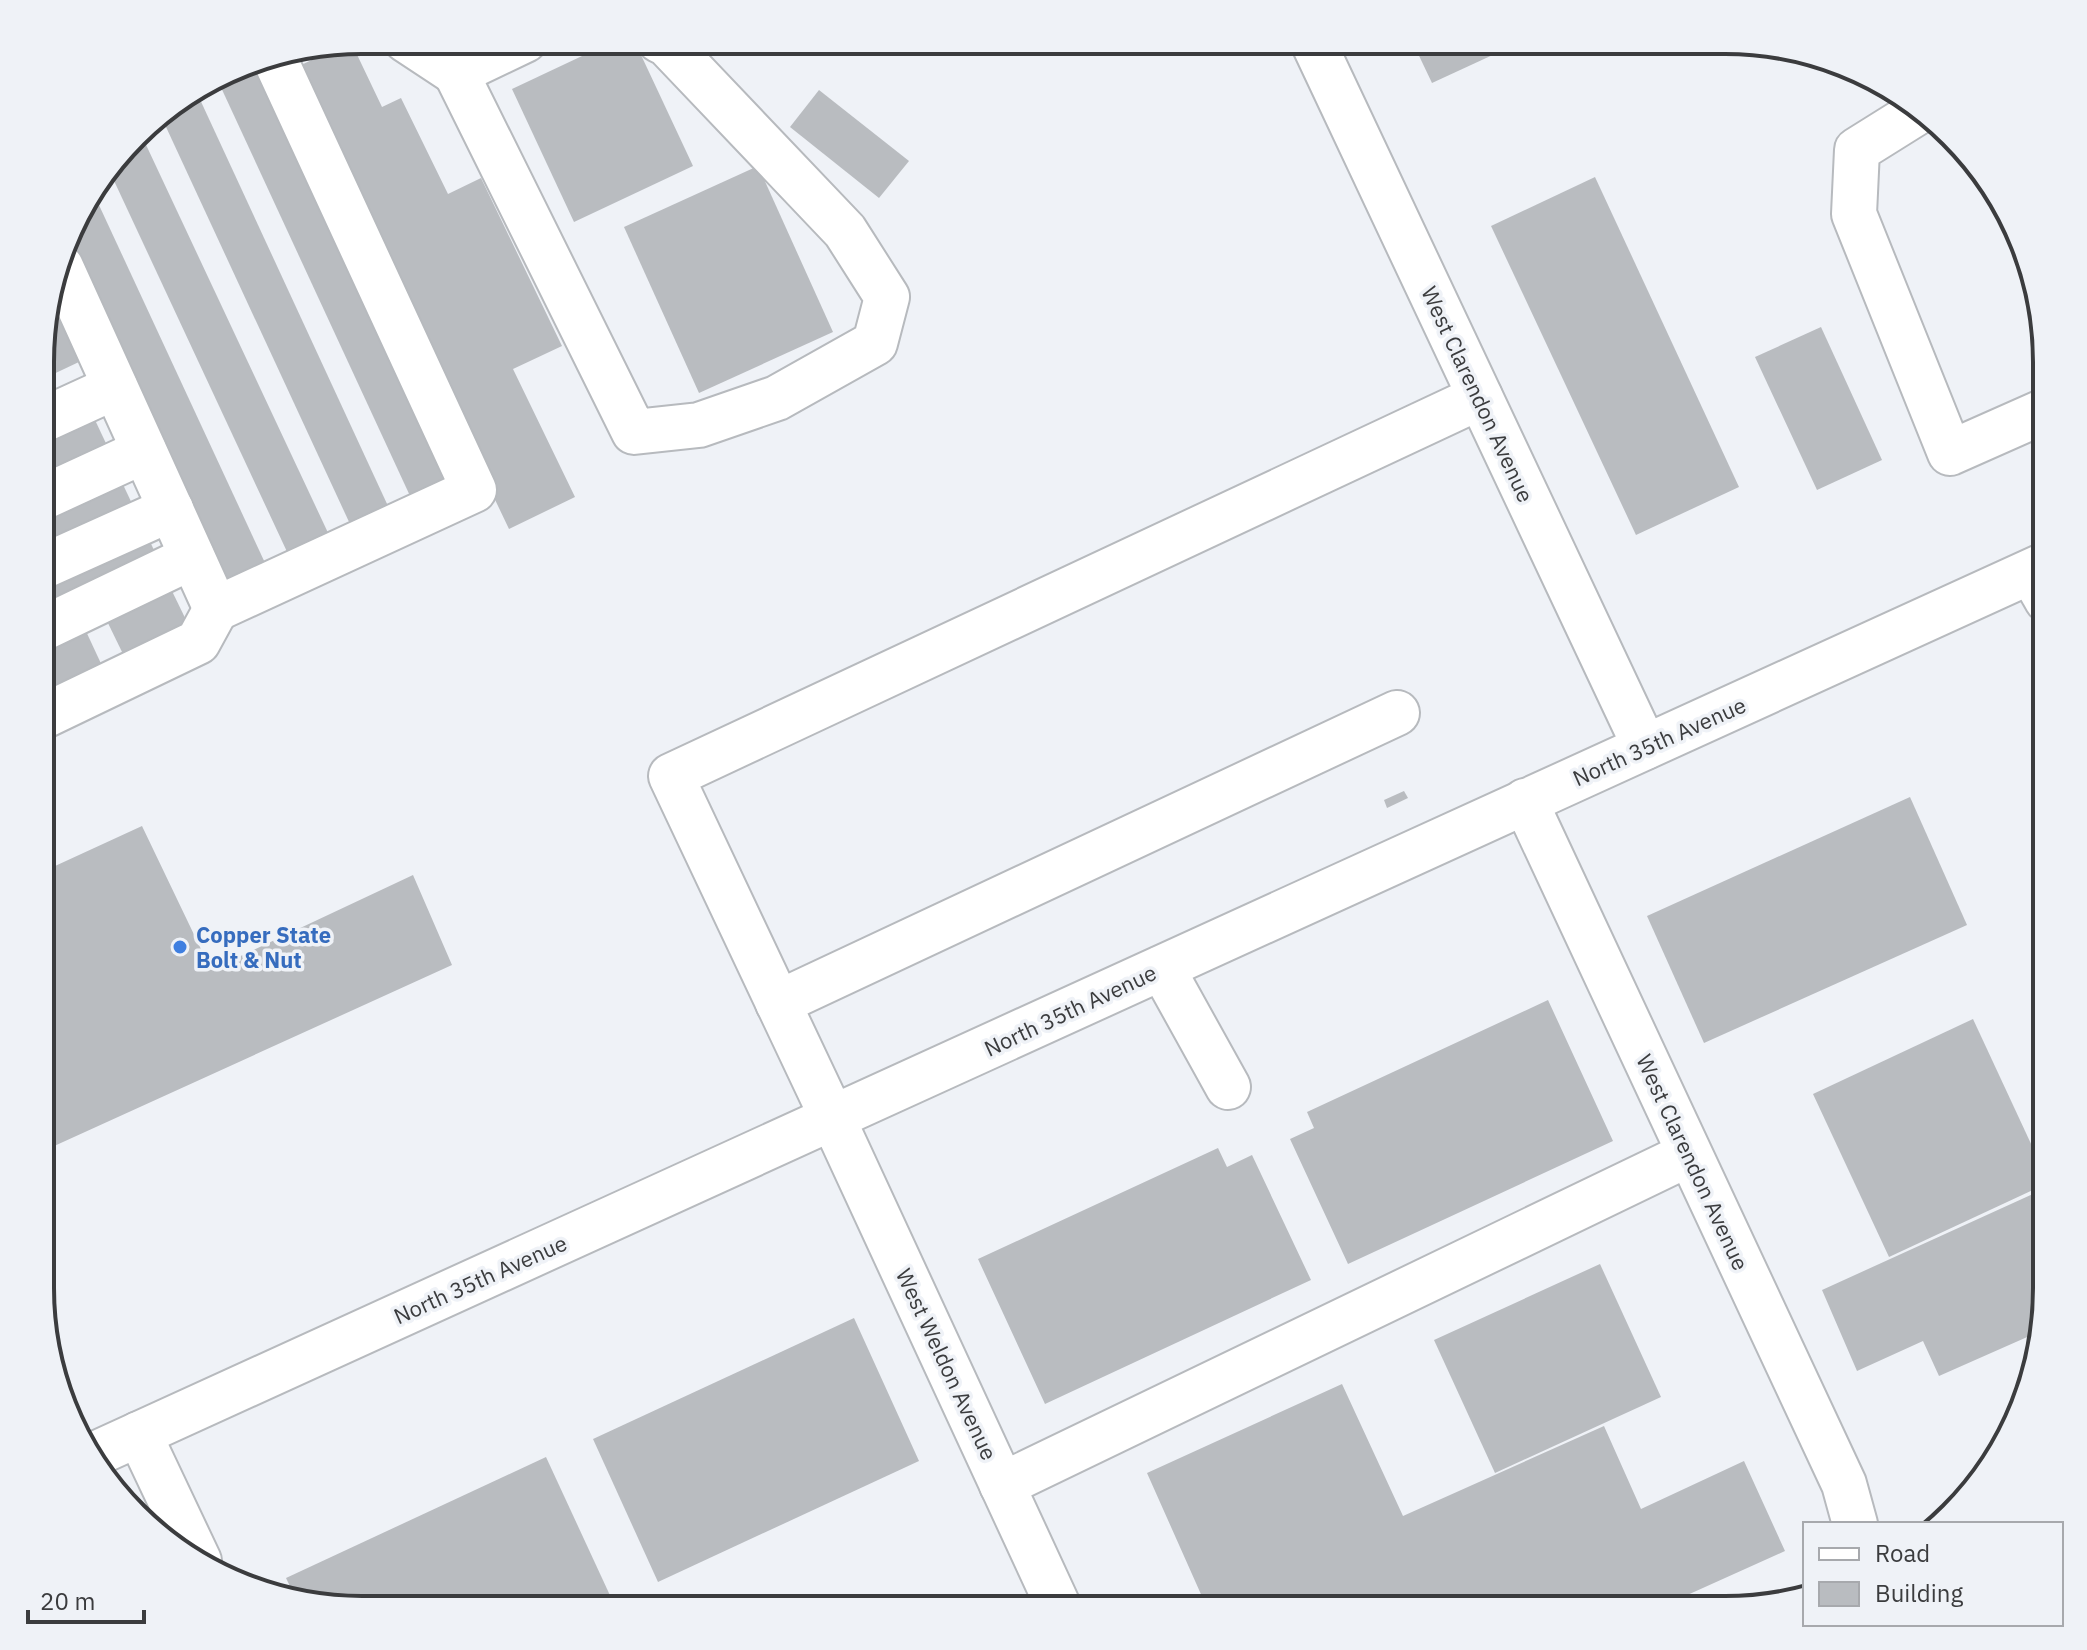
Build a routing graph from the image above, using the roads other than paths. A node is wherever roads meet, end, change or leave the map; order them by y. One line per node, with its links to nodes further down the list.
1 (427, 54): 6 (street)
2 (496, 54): 6 (street)
3 (677, 54): 6 (street)
4 (1319, 54): 10 (street, West Clarendon Avenue)
5 (278, 66): 19 (street)
6 (456, 73)
7 (1910, 117): 12 (street)
8 (66, 278): 9 (street)
9 (115, 387): 11 (street); 13 (street)
10 (1480, 397): 23 (street, West Clarendon Avenue); 26 (street, West Weldon Avenue)
11 (54, 415)
12 (2033, 416)
13 (144, 451): 14 (street); 15 (street)
14 (54, 492)
15 (171, 509): 16 (street); 17 (street)
16 (192, 557): 19 (street); 20 (street)
17 (54, 562)
18 (2033, 582): 23 (street, North 35th Avenue)
19 (216, 609): 21 (street)
20 (54, 623)
21 (54, 711)
22 (1397, 713): 26 (street)
23 (1645, 747): 24 (street, North 35th Avenue)
24 (1525, 801): 25 (street, North 35th Avenue); 29 (street, West Clarendon Avenue)
25 (1162, 968): 27 (street); 28 (street, North 35th Avenue)
26 (778, 1003): 28 (street, West Weldon Avenue)
27 (1228, 1087)
28 (833, 1119): 30 (street, North 35th Avenue); 32 (street, West Weldon Avenue)
29 (1689, 1154): 32 (street); 33 (street, West Clarendon Avenue)
30 (139, 1434): 31 (street, North 35th Avenue); 34 (street)
31 (101, 1451)
32 (1002, 1485): 35 (street, West Weldon Avenue)
33 (1854, 1522)
34 (191, 1544)
35 (1054, 1596)

